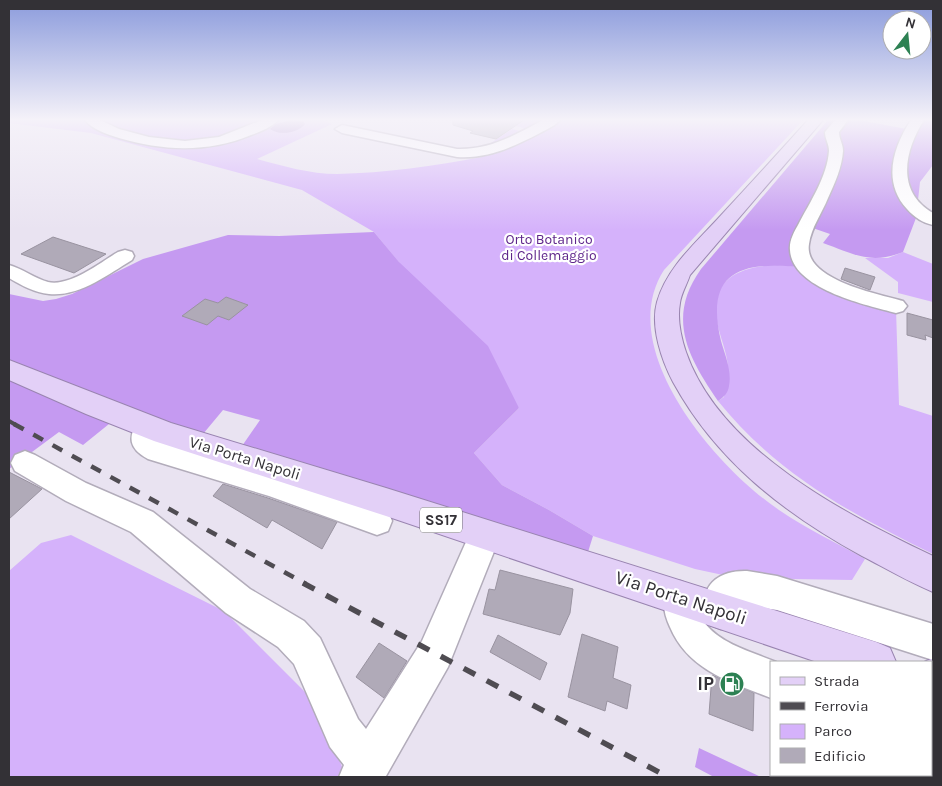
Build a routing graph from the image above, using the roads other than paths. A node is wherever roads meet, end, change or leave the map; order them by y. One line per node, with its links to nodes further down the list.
1 (783, 157): 11 (main road)
2 (835, 157): 7 (street)
3 (901, 157): 4 (street)
4 (933, 220)
5 (126, 256): 6 (street)
6 (9, 270)
7 (896, 306)
8 (9, 369): 10 (main road, Via Porta Napoli / SS17)
9 (24, 463): 17 (street)
10 (485, 534): 12 (main road, Via Porta Napoli / SS17); 17 (street)
11 (933, 574)
12 (680, 598): 13 (main road, Via Porta Napoli / SS17); 16 (street)
13 (721, 612): 14 (street); 15 (main road, Via Porta Napoli / SS17)
14 (933, 642)
15 (873, 661)
16 (770, 679)
17 (365, 769)

